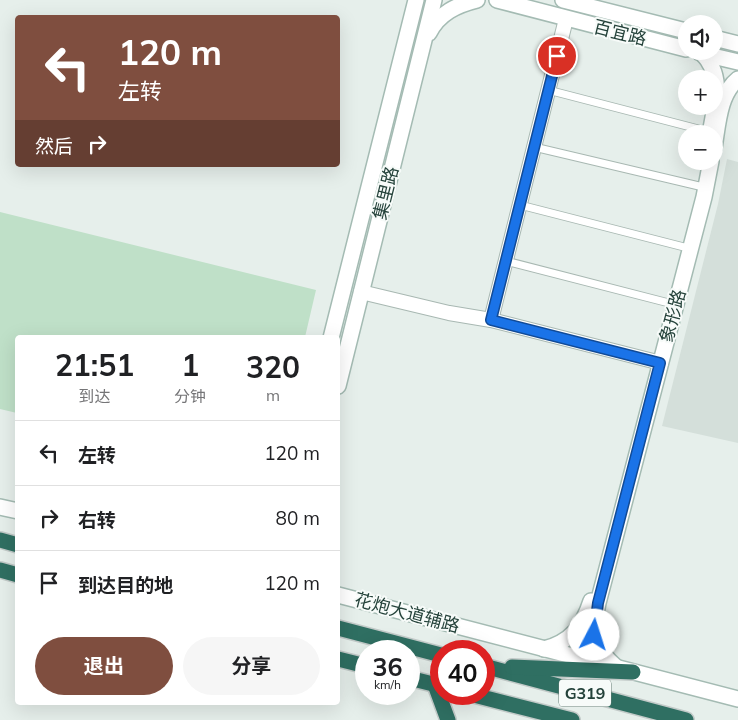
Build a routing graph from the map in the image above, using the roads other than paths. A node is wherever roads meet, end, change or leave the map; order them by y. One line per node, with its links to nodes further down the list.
1 (404, 0): 8 (street)
2 (416, 0): 8 (street, 集里路)
3 (434, 0): 11 (street, 集里路)
4 (477, 0): 11 (street)
5 (496, 0): 7 (street, 百宜路)
6 (569, 1): 9 (street, 百宜路)
7 (566, 19): 13 (street, 百宜路); 18 (street)
8 (409, 27): 32 (street, 集里路)
9 (678, 29)
10 (723, 40): 12 (street)
11 (423, 43): 29 (street, 集里路)
12 (738, 44)
13 (678, 47)
14 (723, 58): 16 (street)
15 (708, 60): 20 (street)
16 (738, 62)
17 (738, 79): 21 (street)
18 (548, 90): 19 (lane); 22 (street)
19 (680, 125)
20 (712, 125)
21 (719, 125)
22 (534, 147): 25 (lane); 26 (street)
23 (702, 170): 25 (street, 象形路)
24 (709, 170): 33 (street, 象形路)
25 (699, 186): 27 (street, 象形路)
26 (520, 205): 27 (lane); 28 (street)
27 (684, 247): 30 (street, 象形路)
28 (506, 261): 30 (lane); 31 (street)
29 (361, 292): 31 (street); 34 (street, 集里路)
30 (669, 302): 33 (street, 象形路)
31 (491, 320): 33 (street)
32 (332, 335)
33 (657, 362): 43 (street, 象形路); 48 (street, 象形路)
34 (340, 378)
35 (0, 507): 36 (street)
36 (15, 510)
37 (0, 540): 38 (highway)
38 (15, 544)
39 (0, 570): 40 (highway)
40 (15, 574)
41 (340, 595): 43 (street, 花炮大道辅路)
42 (340, 629): 44 (highway)
43 (544, 649): 48 (street, 花炮大道辅路)
44 (430, 652)
45 (340, 660): 46 (highway)
46 (355, 663)
47 (495, 666): 50 (highway)
48 (616, 667): 50 (street, 花炮大道辅路)
49 (495, 669): 56 (highway, G319)
50 (633, 672): 51 (street, 花炮大道辅路)
51 (738, 699)
52 (495, 700): 55 (highway, G319)
53 (444, 705): 54 (highway)
54 (448, 720)
55 (572, 720)
56 (686, 720)

